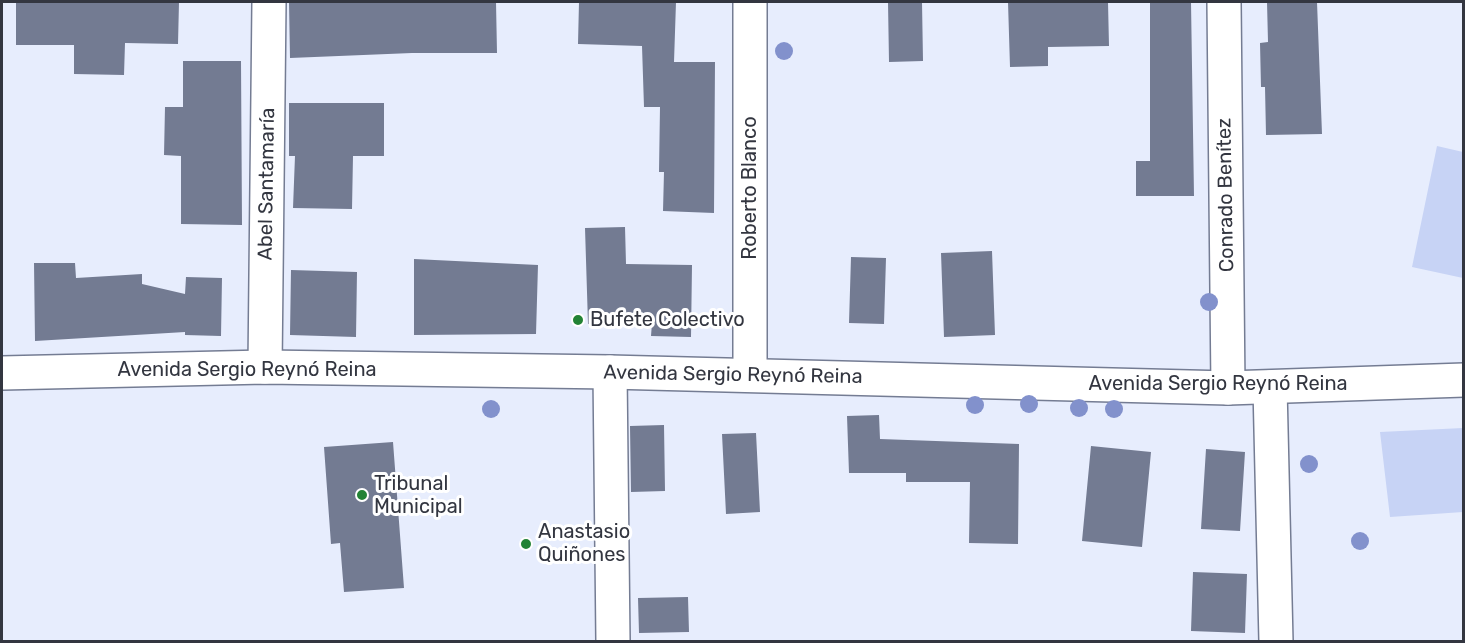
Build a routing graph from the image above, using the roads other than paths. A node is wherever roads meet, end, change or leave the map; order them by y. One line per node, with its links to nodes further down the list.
1 (269, 2): 4 (street, Abel Santamaría)
2 (750, 2): 7 (street, Roberto Blanco)
3 (1224, 2): 10 (street, Conrado Benítez)
4 (265, 367): 5 (street, Avenida Sergio Reynó Reina); 6 (street, Avenida Sergio Reynó Reina)
5 (610, 372): 7 (street, Avenida Sergio Reynó Reina); 11 (street)
6 (2, 373)
7 (750, 375): 10 (street, Avenida Sergio Reynó Reina)
8 (1464, 380): 9 (street, Avenida Sergio Reynó Reina)
9 (1270, 387): 10 (street, Avenida Sergio Reynó Reina); 12 (street)
10 (1228, 388)
11 (613, 642)
12 (1276, 642)

